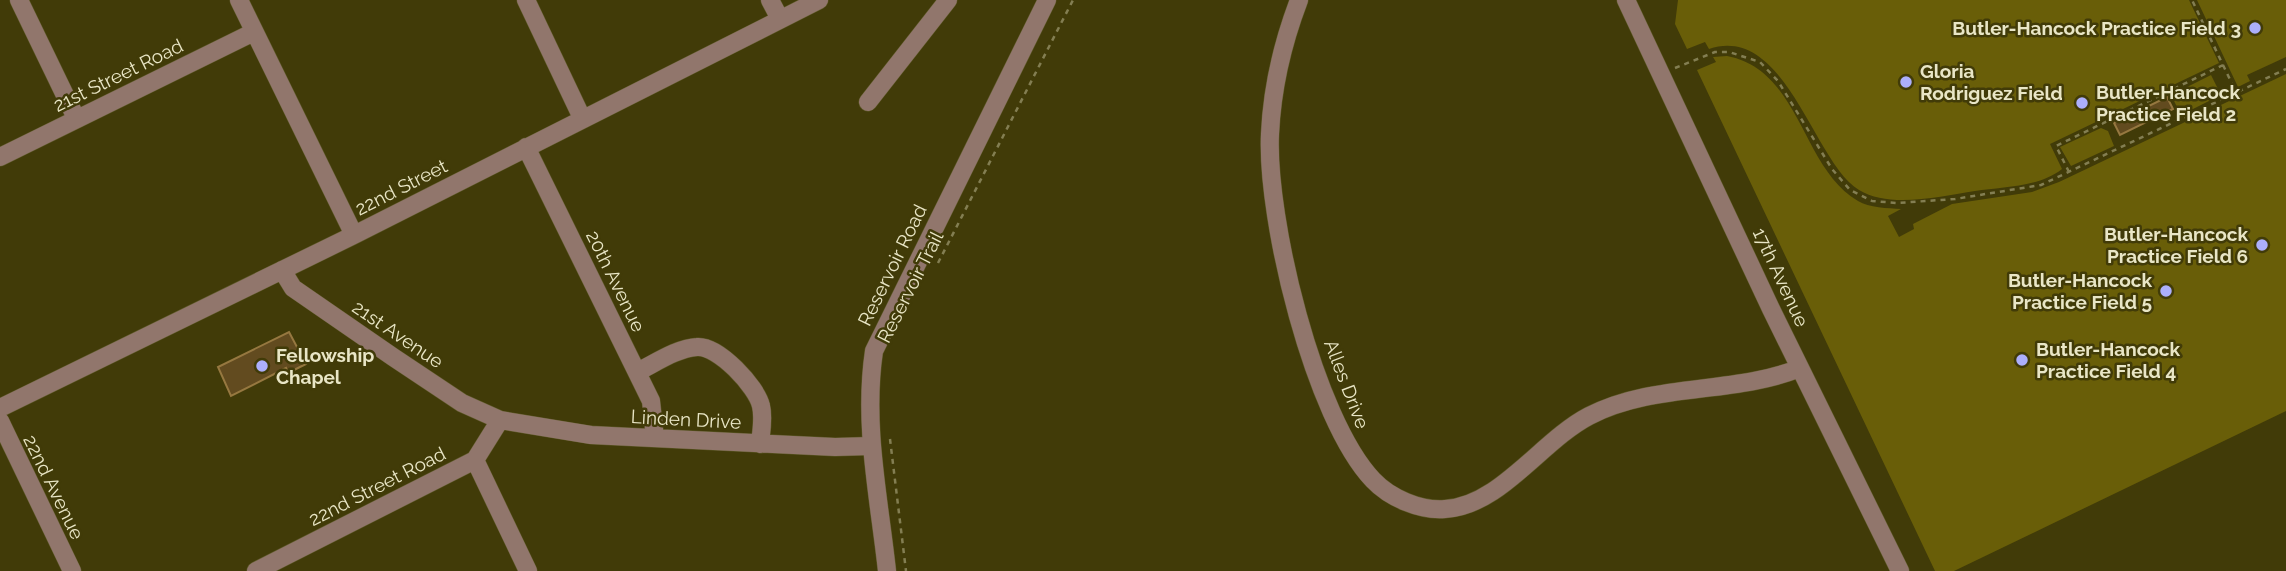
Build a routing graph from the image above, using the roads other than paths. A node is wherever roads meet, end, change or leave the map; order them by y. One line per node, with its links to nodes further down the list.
1 (19, 0): 13 (street)
2 (239, 0): 11 (street)
3 (526, 0): 14 (street)
4 (770, 0): 10 (street)
5 (819, 0): 10 (street, 22nd Street)
6 (948, 0): 12 (street)
7 (1046, 0): 26 (street, Reservoir Road)
8 (1299, 0): 19 (street, Alles Drive)
9 (1626, 0): 19 (street, 17th Avenue)
10 (780, 19): 14 (street, 22nd Street)
11 (254, 32): 13 (street, 21st Street Road); 17 (street)
12 (867, 102)
13 (76, 118): 16 (street, 21st Street Road)
14 (582, 118): 15 (street, 22nd Street)
15 (526, 147): 17 (street, 22nd Street); 20 (street, 20th Avenue)
16 (0, 157)
17 (354, 235): 18 (street, 22nd Street)
18 (282, 270): 21 (street, 22nd Street); 22 (street, 21st Avenue)
19 (1800, 368): 32 (street, 17th Avenue)
20 (637, 372): 24 (street, 20th Avenue); 25 (street)
21 (0, 408)
22 (500, 420): 24 (street, Linden Drive); 27 (street, 22nd Street Road)
23 (0, 421): 28 (street, 22nd Avenue)
24 (655, 438): 25 (street, Linden Drive)
25 (760, 444): 26 (street, Linden Drive)
26 (871, 446): 31 (street, Reservoir Road)
27 (475, 460): 29 (street, 22nd Street Road); 30 (street)
28 (68, 570)
29 (256, 571)
30 (528, 571)
31 (887, 571)
32 (1900, 571)

